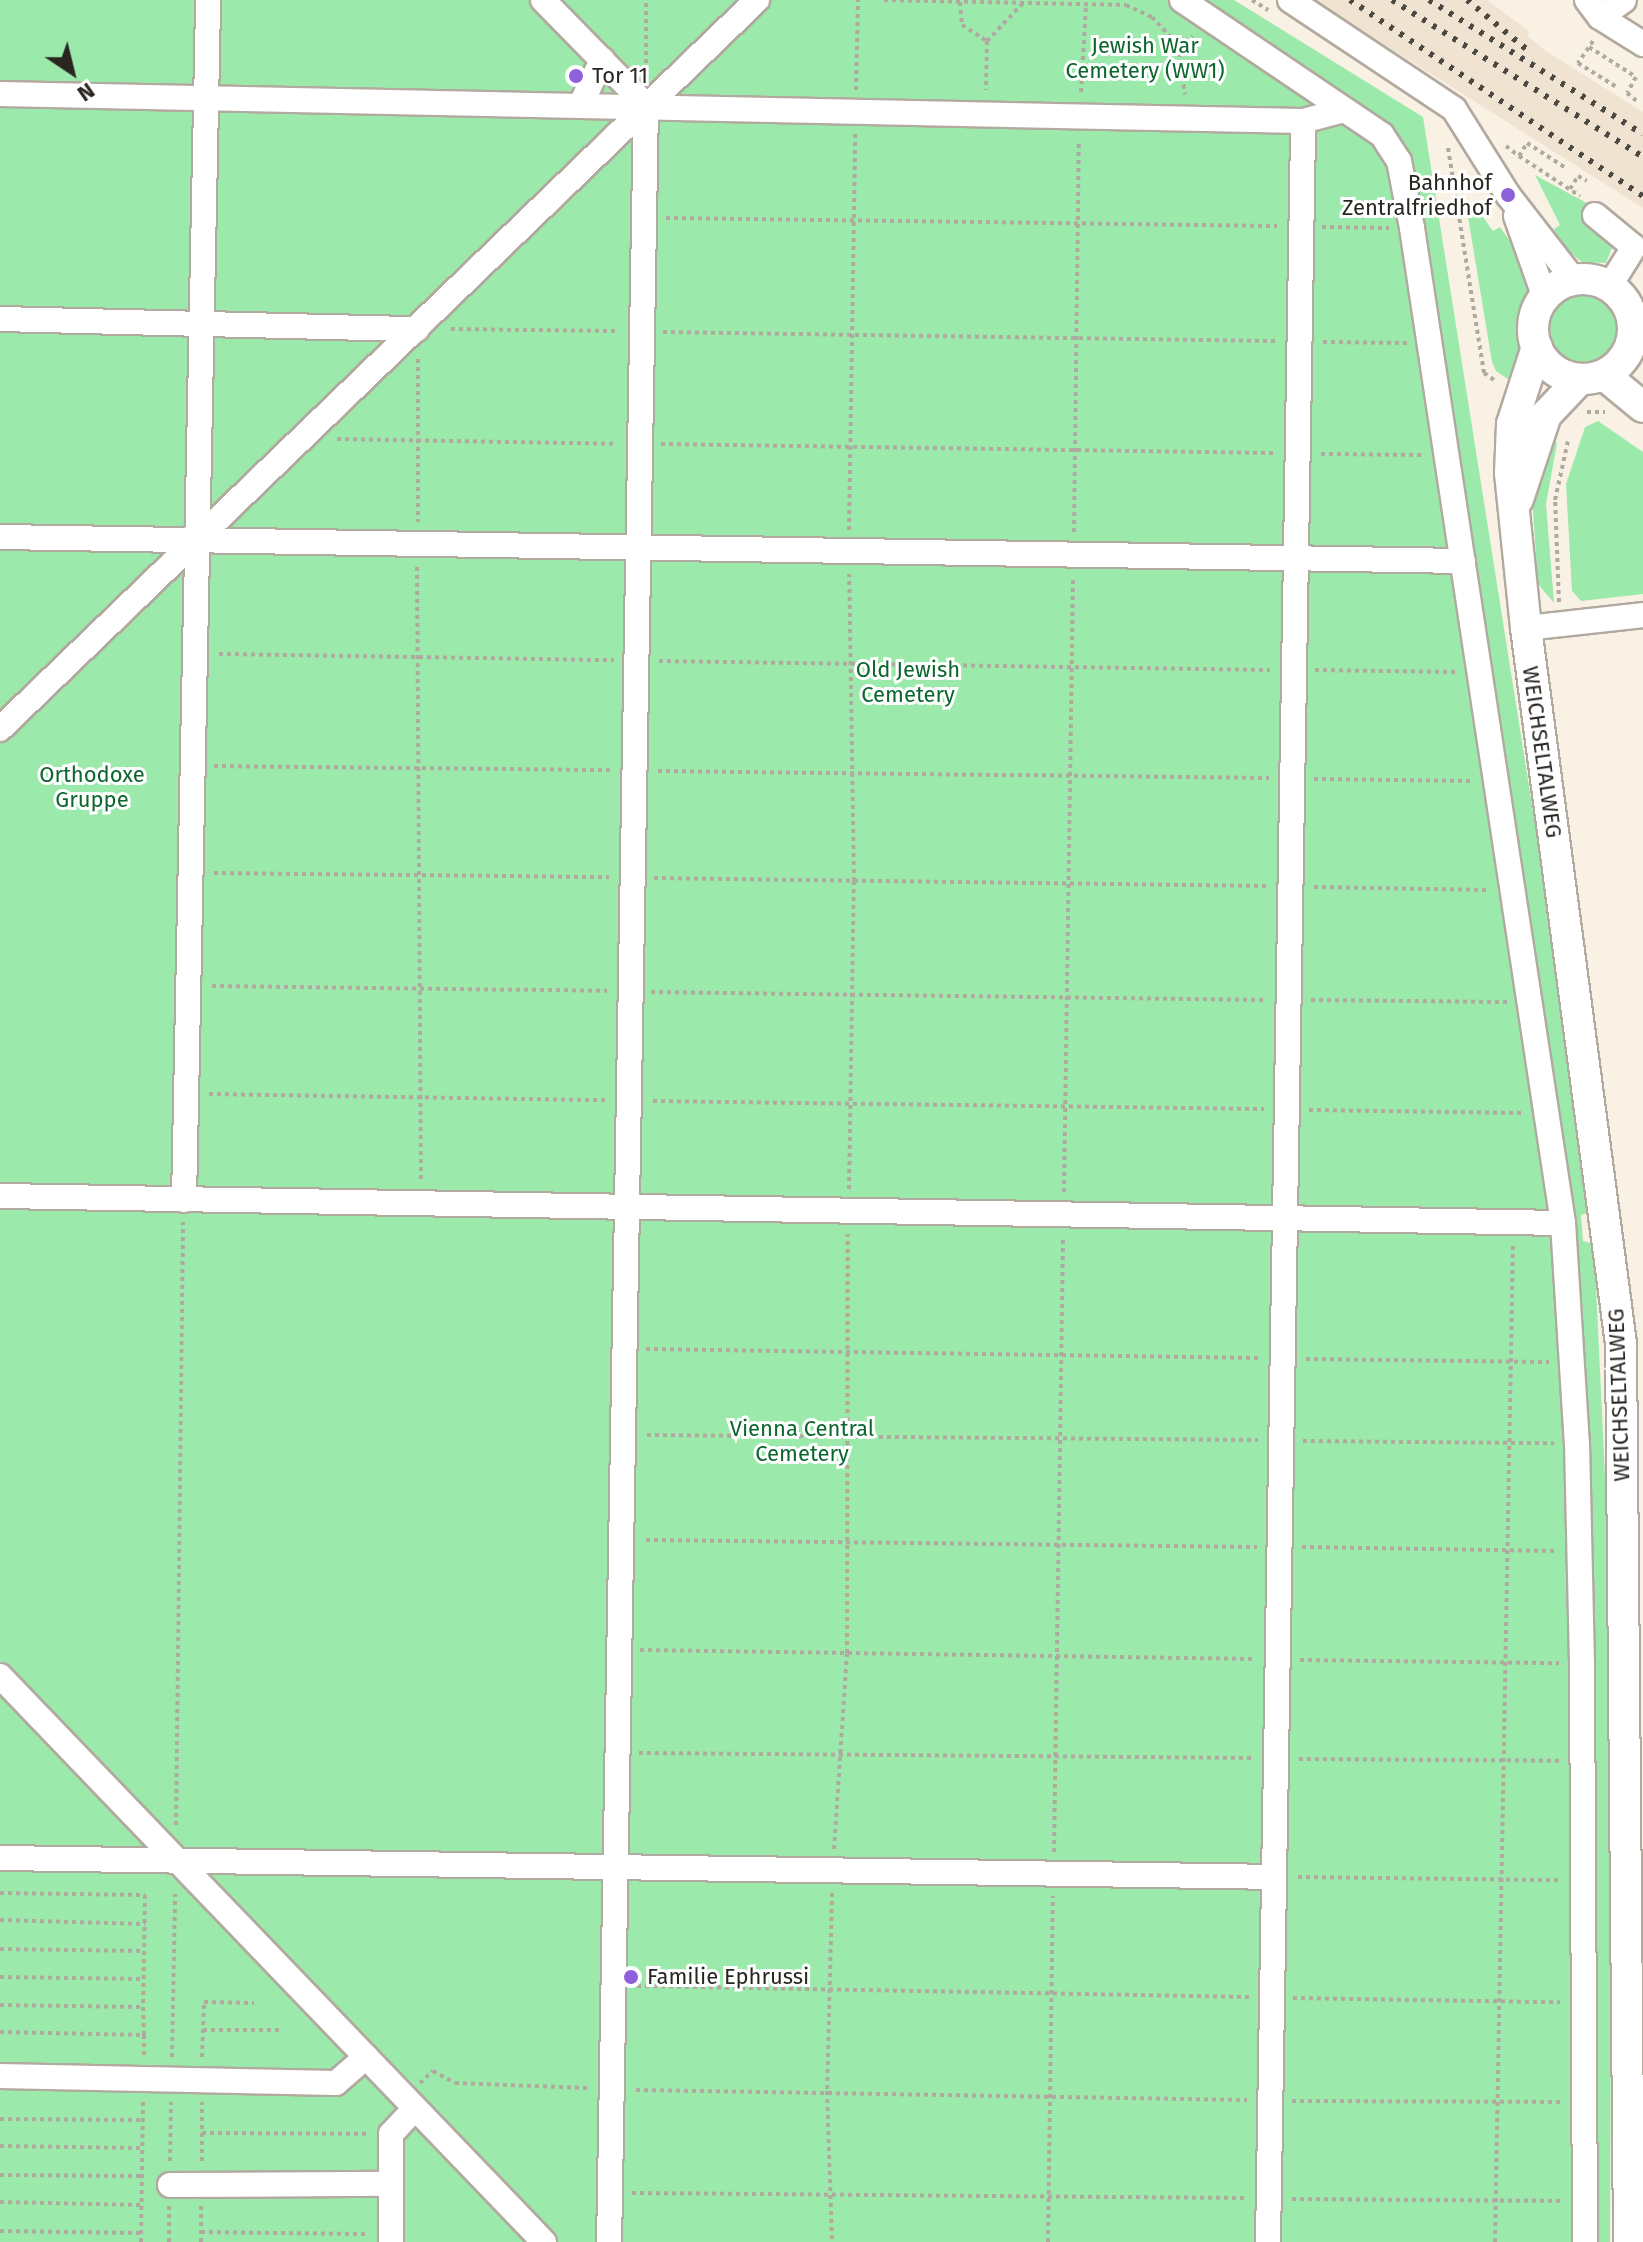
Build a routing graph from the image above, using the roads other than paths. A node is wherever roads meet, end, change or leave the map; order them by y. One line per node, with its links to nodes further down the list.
1 (208, 0): 11 (street)
2 (543, 0): 9 (street)
3 (757, 0): 13 (street)
4 (1182, 0): 14 (street)
5 (1290, 0): 16 (street)
6 (1624, 0): 7 (street)
7 (1594, 8): 8 (street)
8 (1643, 44)
9 (602, 60): 12 (street); 13 (street)
10 (0, 94): 11 (street)
11 (207, 97): 12 (street); 22 (street)
12 (582, 102): 13 (street)
13 (646, 105): 15 (street); 23 (street); 31 (street)
14 (1344, 110): 15 (street); 33 (street)
15 (1303, 121): 32 (street)
16 (1508, 195): 18 (street); 20 (street)
17 (1595, 215): 19 (street)
18 (1574, 280): 19 (main road); 20 (main road)
19 (1609, 287): 25 (main road, WEICHSELTALWEG)
20 (1545, 298): 24 (main road, WEICHSELTALWEG)
21 (0, 319): 22 (street)
22 (200, 323): 23 (street); 30 (street)
23 (417, 329): 30 (street)
24 (1537, 347): 26 (main road); 28 (main road, WEICHSELTALWEG)
25 (1636, 358): 26 (main road, WEICHSELTALWEG)
26 (1592, 377): 27 (main road); 28 (main road, WEICHSELTALWEG)
27 (1643, 407)
28 (1516, 507): 35 (main road, WEICHSELTALWEG)
29 (0, 537): 30 (street)
30 (197, 541): 31 (street); 36 (street); 38 (street)
31 (636, 549): 32 (street); 39 (street)
32 (1296, 559): 33 (street); 40 (street)
33 (1463, 561): 41 (street)
34 (1643, 615): 35 (street)
35 (1526, 628): 57 (main road, WEICHSELTALWEG)
36 (0, 729)
37 (0, 1196): 38 (street)
38 (184, 1200): 39 (street)
39 (625, 1208): 40 (street); 45 (street)
40 (1285, 1218): 41 (street); 46 (street)
41 (1563, 1223): 56 (street)
42 (0, 1676): 44 (street)
43 (0, 1858): 44 (street)
44 (176, 1860): 45 (street); 47 (street)
45 (614, 1866): 46 (street); 54 (street)
46 (1274, 1877): 55 (street)
47 (366, 2057): 48 (street); 49 (street)
48 (0, 2076)
49 (409, 2104): 50 (street); 53 (street)
50 (391, 2184): 51 (street); 52 (street)
51 (170, 2185)
52 (391, 2238)
53 (544, 2242)
54 (609, 2242)
55 (1268, 2242)
56 (1585, 2242)
57 (1629, 2242)

